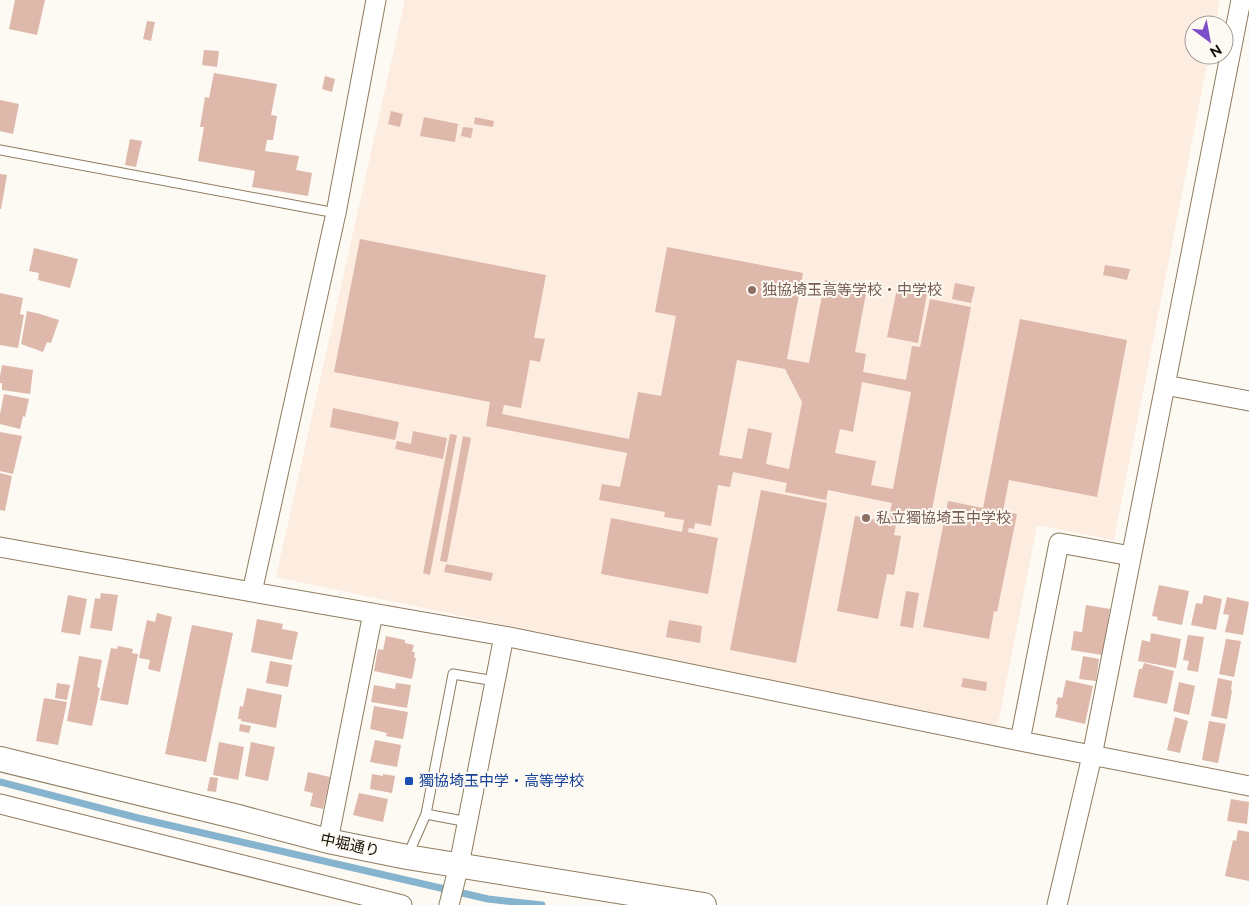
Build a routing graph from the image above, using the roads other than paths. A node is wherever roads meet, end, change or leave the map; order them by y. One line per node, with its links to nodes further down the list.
1 (376, 0): 4 (street)
2 (1243, 3): 5 (street)
3 (0, 150): 4 (lane)
4 (336, 213): 9 (street)
5 (1165, 385): 6 (street); 8 (street)
6 (1249, 400)
7 (0, 546): 9 (street)
8 (1131, 556): 13 (street); 14 (street)
9 (252, 592): 10 (street)
10 (373, 613): 11 (street); 20 (street)
11 (504, 636): 12 (street); 13 (street)
12 (495, 681): 18 (lane); 19 (street)
13 (1020, 741): 14 (street)
14 (1092, 756): 16 (street); 26 (street)
15 (0, 759): 20 (street, 中堀通り)
16 (1249, 786)
17 (0, 804): 23 (street)
18 (426, 814): 19 (lane); 21 (lane)
19 (468, 822): 22 (street)
20 (328, 841): 21 (street, 中堀通り)
21 (407, 857): 22 (street, 中堀通り)
22 (457, 872): 24 (street); 25 (street, 中堀通り)
23 (402, 905)
24 (448, 905)
25 (704, 905)
26 (1057, 905)

